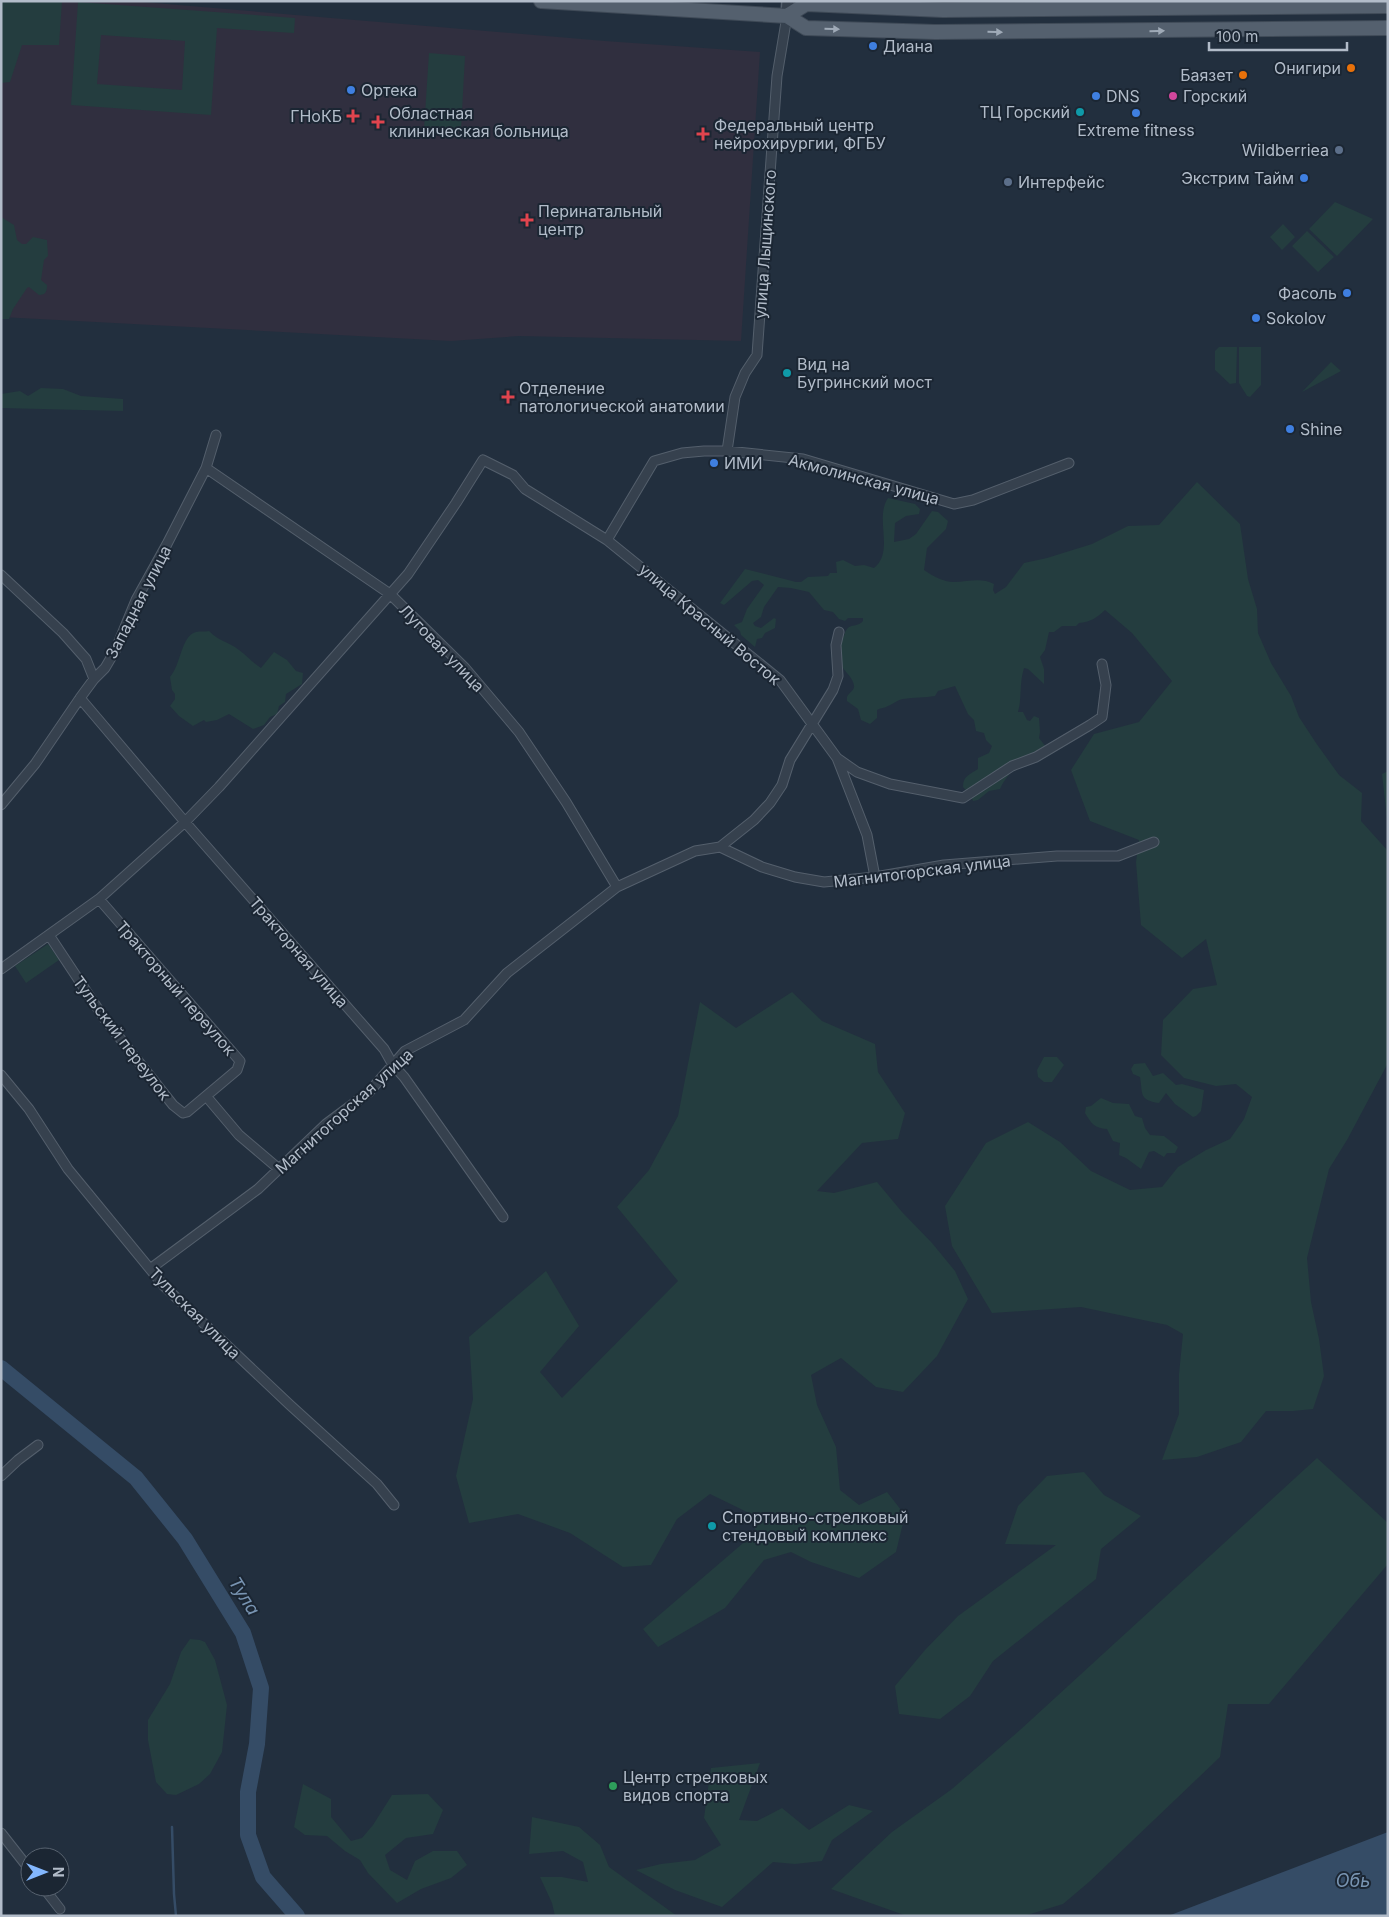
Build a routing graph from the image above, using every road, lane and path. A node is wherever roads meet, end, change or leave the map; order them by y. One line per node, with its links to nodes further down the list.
1 (542, 1): 4 (main road)
2 (788, 1): 4 (street, улица Лыщинского)
3 (1388, 6): 4 (main road)
4 (787, 16): 5 (main road, one-way to 5); 7 (street, улица Лыщинского)
5 (1388, 28)
6 (216, 435): 9 (street, Западная улица)
7 (727, 451): 8 (street, Акмолинская улица); 10 (street, Акмолинская улица)
8 (1069, 463)
9 (206, 468): 12 (street, Луговая улица); 15 (street, Западная улица)
10 (607, 540): 12 (street, улица Красный Восток); 17 (street, улица Красный Восток)
11 (1, 575): 15 (street)
12 (390, 594): 20 (street); 24 (street, Луговая улица)
13 (839, 632): 17 (street)
14 (1102, 664): 18 (street)
15 (94, 679): 16 (street, Западная улица)
16 (80, 698): 19 (street, Западная улица); 20 (street, Тракторная улица)
17 (811, 723): 18 (street, улица Красный Восток); 22 (street)
18 (837, 758): 23 (street, улица Красный Восток)
19 (1, 805)
20 (185, 822): 25 (street); 28 (street, Тракторная улица)
21 (1154, 842): 23 (street, Магнитогорская улица)
22 (720, 847): 23 (street, Магнитогорская улица); 24 (street, Магнитогорская улица)
23 (875, 877)
24 (617, 887): 28 (street, Магнитогорская улица)
25 (99, 899): 26 (street); 30 (street, Тракторный переулок)
26 (49, 936): 27 (street); 30 (street, Тульский переулок)
27 (1, 969)
28 (393, 1065): 31 (street, Магнитогорская улица); 32 (street, Тракторная улица)
29 (1, 1075): 33 (street, Тульская улица)
30 (206, 1096): 31 (street)
31 (279, 1169): 33 (street, Магнитогорская улица)
32 (503, 1217)
33 (150, 1268): 36 (street, Тульская улица)
34 (38, 1445): 35 (street)
35 (1, 1476)
36 (394, 1505)
37 (1, 1833): 38 (street)
38 (20, 1857)
39 (51, 1897): 40 (street)
40 (60, 1909)

